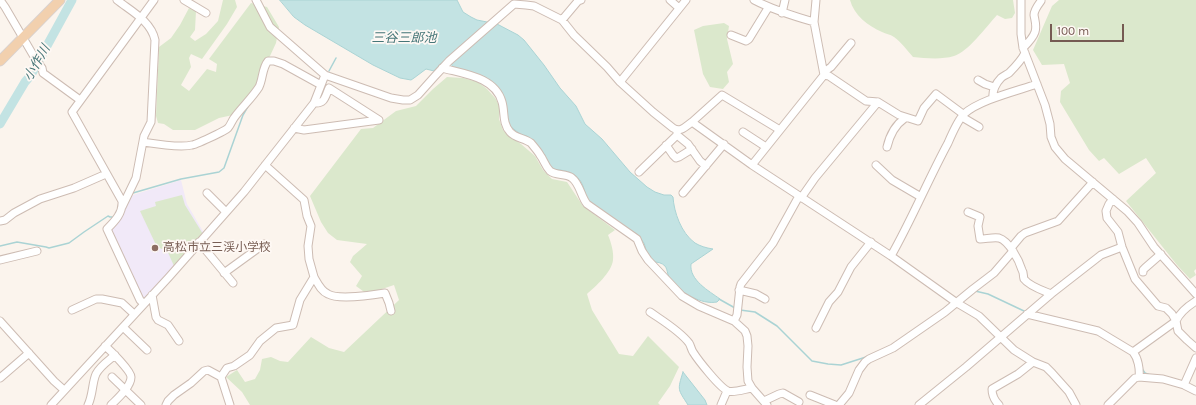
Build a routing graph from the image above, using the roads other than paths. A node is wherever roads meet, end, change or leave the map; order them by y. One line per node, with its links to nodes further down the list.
1 (0, 0): 23 (street)
2 (60, 0): 23 (main road)
3 (117, 0): 19 (street)
4 (154, 0): 19 (street)
5 (184, 0): 17 (street)
6 (256, 0): 29 (street)
7 (581, 0): 20 (street)
8 (670, 0): 15 (street)
9 (686, 0): 15 (street)
10 (754, 0): 16 (street)
11 (786, 0): 18 (street)
12 (816, 0): 21 (street)
13 (1021, 0): 25 (street)
14 (1042, 1): 25 (street)
15 (679, 8): 31 (street)
16 (768, 8): 18 (street); 22 (street)
17 (206, 13)
18 (782, 13): 21 (street)
19 (141, 18): 36 (street); 47 (street)
20 (562, 20): 27 (street); 31 (street)
21 (814, 22): 28 (street)
22 (731, 35)
23 (23, 38): 26 (main road); 36 (street)
24 (851, 43): 28 (street)
25 (1024, 51): 32 (street); 34 (street)
26 (0, 61)
27 (442, 68): 29 (street); 95 (street)
28 (824, 74): 37 (street); 44 (street)
29 (325, 75): 33 (street)
30 (978, 80): 34 (street)
31 (620, 82): 46 (street)
32 (1038, 84): 35 (street); 59 (street)
33 (321, 85): 38 (street); 47 (street)
34 (994, 87): 35 (street)
35 (993, 98): 39 (street)
36 (80, 100): 58 (street)
37 (878, 102): 40 (street); 62 (street)
38 (314, 103): 42 (street); 42 (street)
39 (963, 116): 40 (street); 43 (street); 63 (street)
40 (906, 118): 51 (street)
41 (692, 122): 44 (street); 46 (street); 48 (street)
42 (294, 128): 53 (street)
43 (979, 128)
44 (780, 130): 50 (street)
45 (743, 132): 50 (street)
46 (677, 133): 49 (street); 52 (street)
47 (143, 142): 65 (street)
48 (724, 144): 54 (street); 56 (street)
49 (666, 145): 52 (street); 57 (street)
50 (766, 147): 54 (street)
51 (887, 147)
52 (692, 149): 56 (street)
53 (265, 165): 66 (street); 80 (street)
54 (752, 165): 62 (street)
55 (876, 165): 63 (street)
56 (706, 166): 61 (street)
57 (639, 172)
58 (106, 174): 65 (street); 68 (street)
59 (1092, 182): 64 (street); 73 (street)
60 (207, 193): 66 (street)
61 (683, 193)
62 (800, 197): 70 (street); 82 (street)
63 (921, 197): 76 (street)
64 (1113, 199): 72 (street); 75 (street)
65 (122, 207): 89 (street)
66 (226, 212): 69 (street)
67 (968, 212): 73 (street)
68 (0, 221)
69 (199, 242): 79 (street); 85 (street)
70 (871, 242): 76 (street); 99 (street)
71 (264, 244): 79 (street)
72 (1122, 247): 83 (street); 97 (street)
73 (1012, 249): 83 (street); 88 (street)
74 (37, 251): 77 (street)
75 (1161, 254): 78 (street); 84 (street)
76 (891, 256): 88 (street)
77 (0, 260)
78 (1143, 272)
79 (224, 273): 81 (street)
80 (314, 277): 91 (street); 114 (street)
81 (233, 283)
82 (739, 290): 86 (street); 95 (street)
83 (1051, 294): 94 (street)
84 (1196, 294)
85 (152, 295): 89 (street); 102 (street)
86 (765, 299)
87 (1196, 301): 97 (street)
88 (957, 303): 101 (street); 133 (street)
89 (144, 304): 93 (street)
90 (72, 310): 93 (street)
91 (391, 311)
92 (650, 312): 106 (street)
93 (134, 314): 98 (street)
94 (1027, 314): 101 (street); 107 (street)
95 (736, 318): 117 (street)
96 (0, 321): 108 (street)
97 (1176, 321): 104 (street); 107 (street)
98 (123, 326): 103 (street); 105 (street)
99 (816, 328)
100 (673, 335): 106 (street)
101 (1001, 338): 111 (street); 134 (street)
102 (179, 341)
103 (105, 346): 109 (street); 119 (street)
104 (1196, 348)
105 (147, 350)
106 (692, 351): 120 (street)
107 (1133, 352): 112 (street)
108 (29, 353): 115 (street); 119 (street)
109 (115, 355): 118 (street); 126 (street)
110 (1196, 358): 116 (street)
111 (1033, 362): 135 (street); 136 (street)
112 (1139, 376): 116 (street); 137 (street)
113 (112, 377): 118 (street)
114 (221, 377): 129 (street); 130 (street)
115 (0, 378)
116 (1185, 384): 121 (street)
117 (752, 388): 120 (street); 124 (street)
118 (125, 389): 127 (street); 128 (street)
119 (64, 390): 125 (street)
120 (727, 391): 131 (street)
121 (1196, 391)
122 (810, 395): 132 (street)
123 (799, 402): 124 (street)
124 (765, 403)
125 (51, 405)
126 (88, 405)
127 (111, 405)
128 (141, 405)
129 (166, 405)
130 (230, 405)
131 (721, 405)
132 (835, 405)
133 (839, 405)
134 (919, 405)
135 (999, 405)
136 (1076, 405)
137 (1108, 405)

